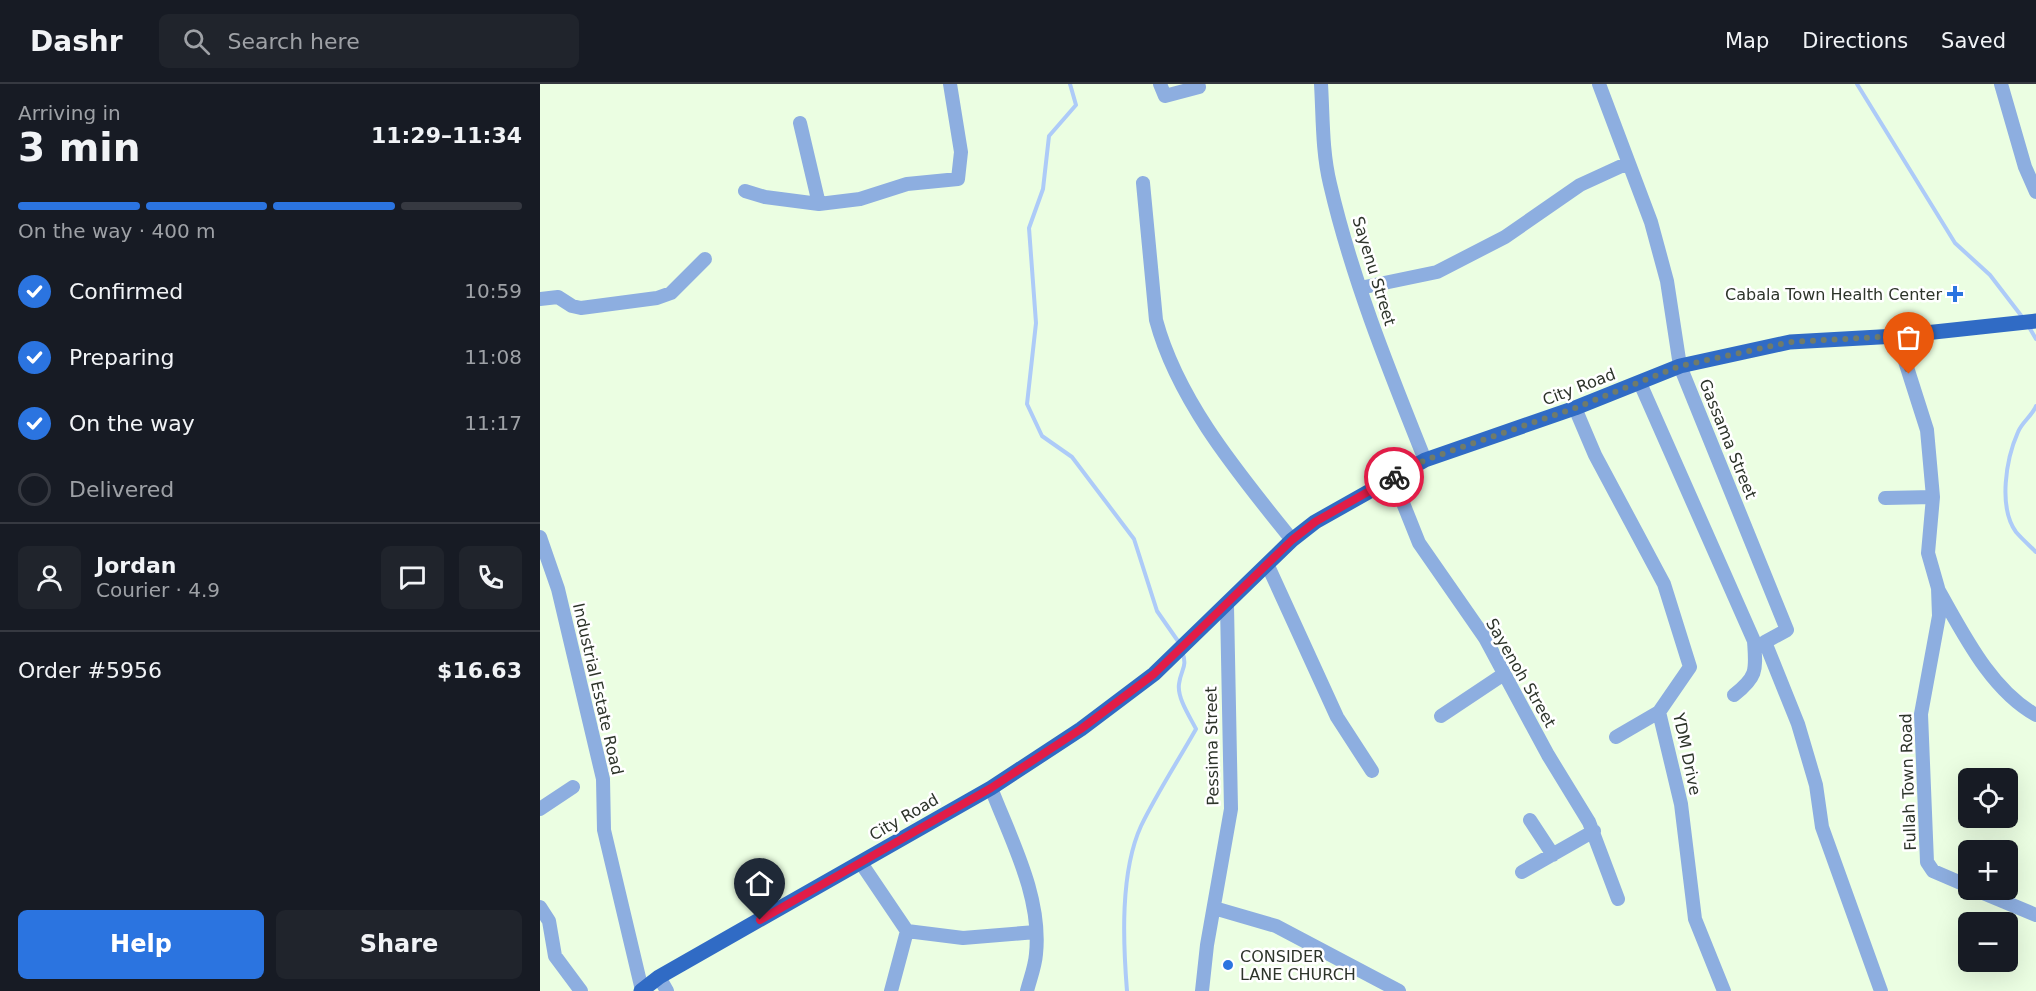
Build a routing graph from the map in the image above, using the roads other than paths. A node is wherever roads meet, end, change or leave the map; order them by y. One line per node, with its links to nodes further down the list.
1 (950, 84): 12 (street)
2 (1160, 84): 6 (street)
3 (1321, 84): 14 (street, Sayenu Street)
4 (1599, 84): 8 (street, Gassama Street)
5 (2001, 84): 11 (street)
6 (1199, 87)
7 (800, 123): 12 (street)
8 (1628, 163): 14 (street); 18 (street, Gassama Street)
9 (1143, 183): 26 (street)
10 (745, 191): 12 (street)
11 (2036, 192)
12 (819, 204)
13 (705, 259): 15 (street)
14 (1360, 288): 21 (street, Sayenu Street)
15 (540, 299)
16 (2036, 321): 17 (main road, City Road)
17 (1897, 336): 18 (main road, City Road); 23 (street, Fullah Town Road)
18 (1680, 366): 19 (main road, City Road); 62 (street, Gassama Street)
19 (1640, 383): 20 (main road, City Road); 31 (street)
20 (1575, 408): 21 (main road, City Road); 32 (street, YDM Drive)
21 (1425, 460): 22 (main road, City Road)
22 (1393, 478): 26 (main road, City Road); 30 (street, Sayenoh Street)
23 (1933, 497): 24 (street); 28 (street, Fullah Town Road)
24 (1886, 498)
25 (540, 537): 55 (street, Industrial Estate Road)
26 (1292, 540): 27 (main road, City Road)
27 (1268, 566): 29 (main road, City Road); 36 (street)
28 (1938, 588): 34 (street); 45 (street, Fullah Town Road)
29 (1227, 606): 38 (main road, City Road); 49 (street, Pessima Street)
30 (1504, 674): 33 (street); 41 (street, Sayenoh Street)
31 (1734, 694)
32 (1659, 712): 35 (street); 61 (street, YDM Drive)
33 (1441, 716)
34 (2036, 716)
35 (1616, 737)
36 (1372, 771)
37 (573, 787): 39 (street)
38 (991, 788): 43 (main road, City Road); 52 (street)
39 (540, 809)
40 (1530, 820): 42 (street)
41 (1591, 826): 42 (street); 46 (street, Sayenoh Street)
42 (1552, 855): 44 (street)
43 (861, 863): 51 (street); 53 (main road, City Road)
44 (1522, 872)
45 (1958, 882)
46 (1618, 899)
47 (2000, 900): 50 (street)
48 (540, 907): 54 (street)
49 (1214, 908): 59 (street, Pessima Street); 60 (street)
50 (2036, 915)
51 (907, 931): 52 (street); 57 (street)
52 (1036, 932): 58 (street)
53 (659, 977): 55 (main road, City Road); 56 (street)
54 (581, 991)
55 (641, 991)
56 (667, 991)
57 (891, 991)
58 (1027, 991)
59 (1202, 991)
60 (1399, 991)
61 (1724, 991)
62 (1881, 991)

